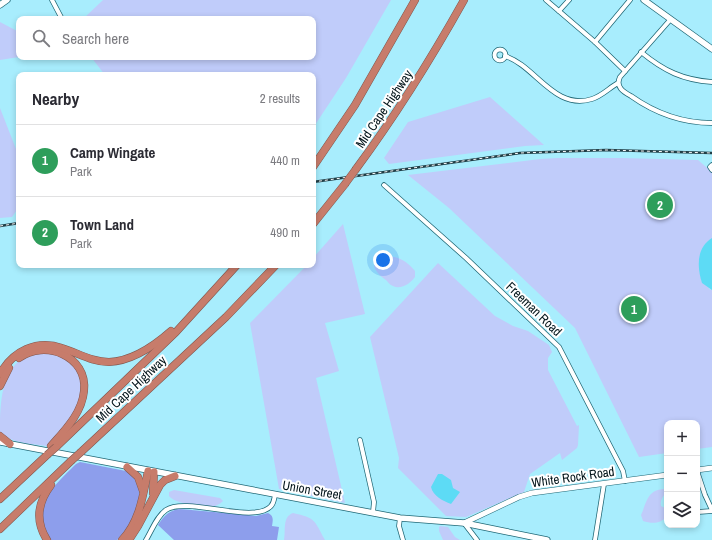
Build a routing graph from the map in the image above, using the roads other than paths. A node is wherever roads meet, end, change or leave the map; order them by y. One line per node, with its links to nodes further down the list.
1 (6, 0): 9 (main road)
2 (52, 0): 11 (street)
3 (415, 0): 21 (highway, Mid Cape Highway)
4 (464, 0): 25 (highway, Mid Cape Highway, bridge)
5 (546, 0): 10 (street)
6 (569, 0): 10 (street)
7 (630, 0): 13 (street)
8 (644, 0): 12 (main road)
9 (0, 5)
10 (559, 11): 13 (street)
11 (60, 16)
12 (670, 20): 14 (main road); 15 (street)
13 (595, 42): 17 (street)
14 (712, 49)
15 (641, 52): 17 (street); 18 (street)
16 (505, 56): 19 (street)
17 (625, 71): 19 (street)
18 (712, 82)
19 (618, 83): 20 (street)
20 (712, 123)
21 (316, 163)
22 (712, 165): 23 (street)
23 (712, 170)
24 (384, 186): 44 (street, Freeman Road)
25 (316, 220)
26 (234, 268): 28 (highway, Mid Cape Highway)
27 (273, 268): 36 (highway, Mid Cape Highway, bridge)
28 (191, 316): 29 (highway); 35 (highway, Mid Cape Highway)
29 (0, 374)
30 (0, 386): 35 (highway)
31 (0, 436): 34 (highway)
32 (360, 440): 51 (street)
33 (0, 442): 34 (main road, Union Street)
34 (10, 444): 36 (main road, Union Street)
35 (53, 446): 49 (highway, Mid Cape Highway, bridge)
36 (72, 458): 37 (main road, Union Street); 55 (highway, Mid Cape Highway); 56 (highway)
37 (127, 467): 40 (main road, Union Street); 46 (highway)
38 (712, 468): 39 (street)
39 (700, 470)
40 (151, 471): 42 (main road, Union Street); 46 (highway); 48 (highway)
41 (664, 475): 44 (street, White Rock Road)
42 (175, 476): 47 (main road, Union Street); 48 (highway)
43 (700, 479): 50 (street)
44 (625, 481): 45 (street, White Rock Road)
45 (604, 484): 54 (street, White Rock Road); 63 (street)
46 (143, 493): 57 (highway)
47 (276, 495): 51 (main road, Union Street); 59 (street)
48 (152, 497): 58 (highway)
49 (0, 499)
50 (712, 510): 52 (street)
51 (373, 512): 53 (main road, Union Street)
52 (700, 512)
53 (400, 518): 54 (main road, Union Street); 60 (street)
54 (464, 523): 61 (street); 62 (main road, Union Street)
55 (0, 529)
56 (47, 540)
57 (122, 540)
58 (129, 540)
59 (146, 540)
60 (403, 540)
61 (477, 540)
62 (547, 540)
63 (595, 540)

